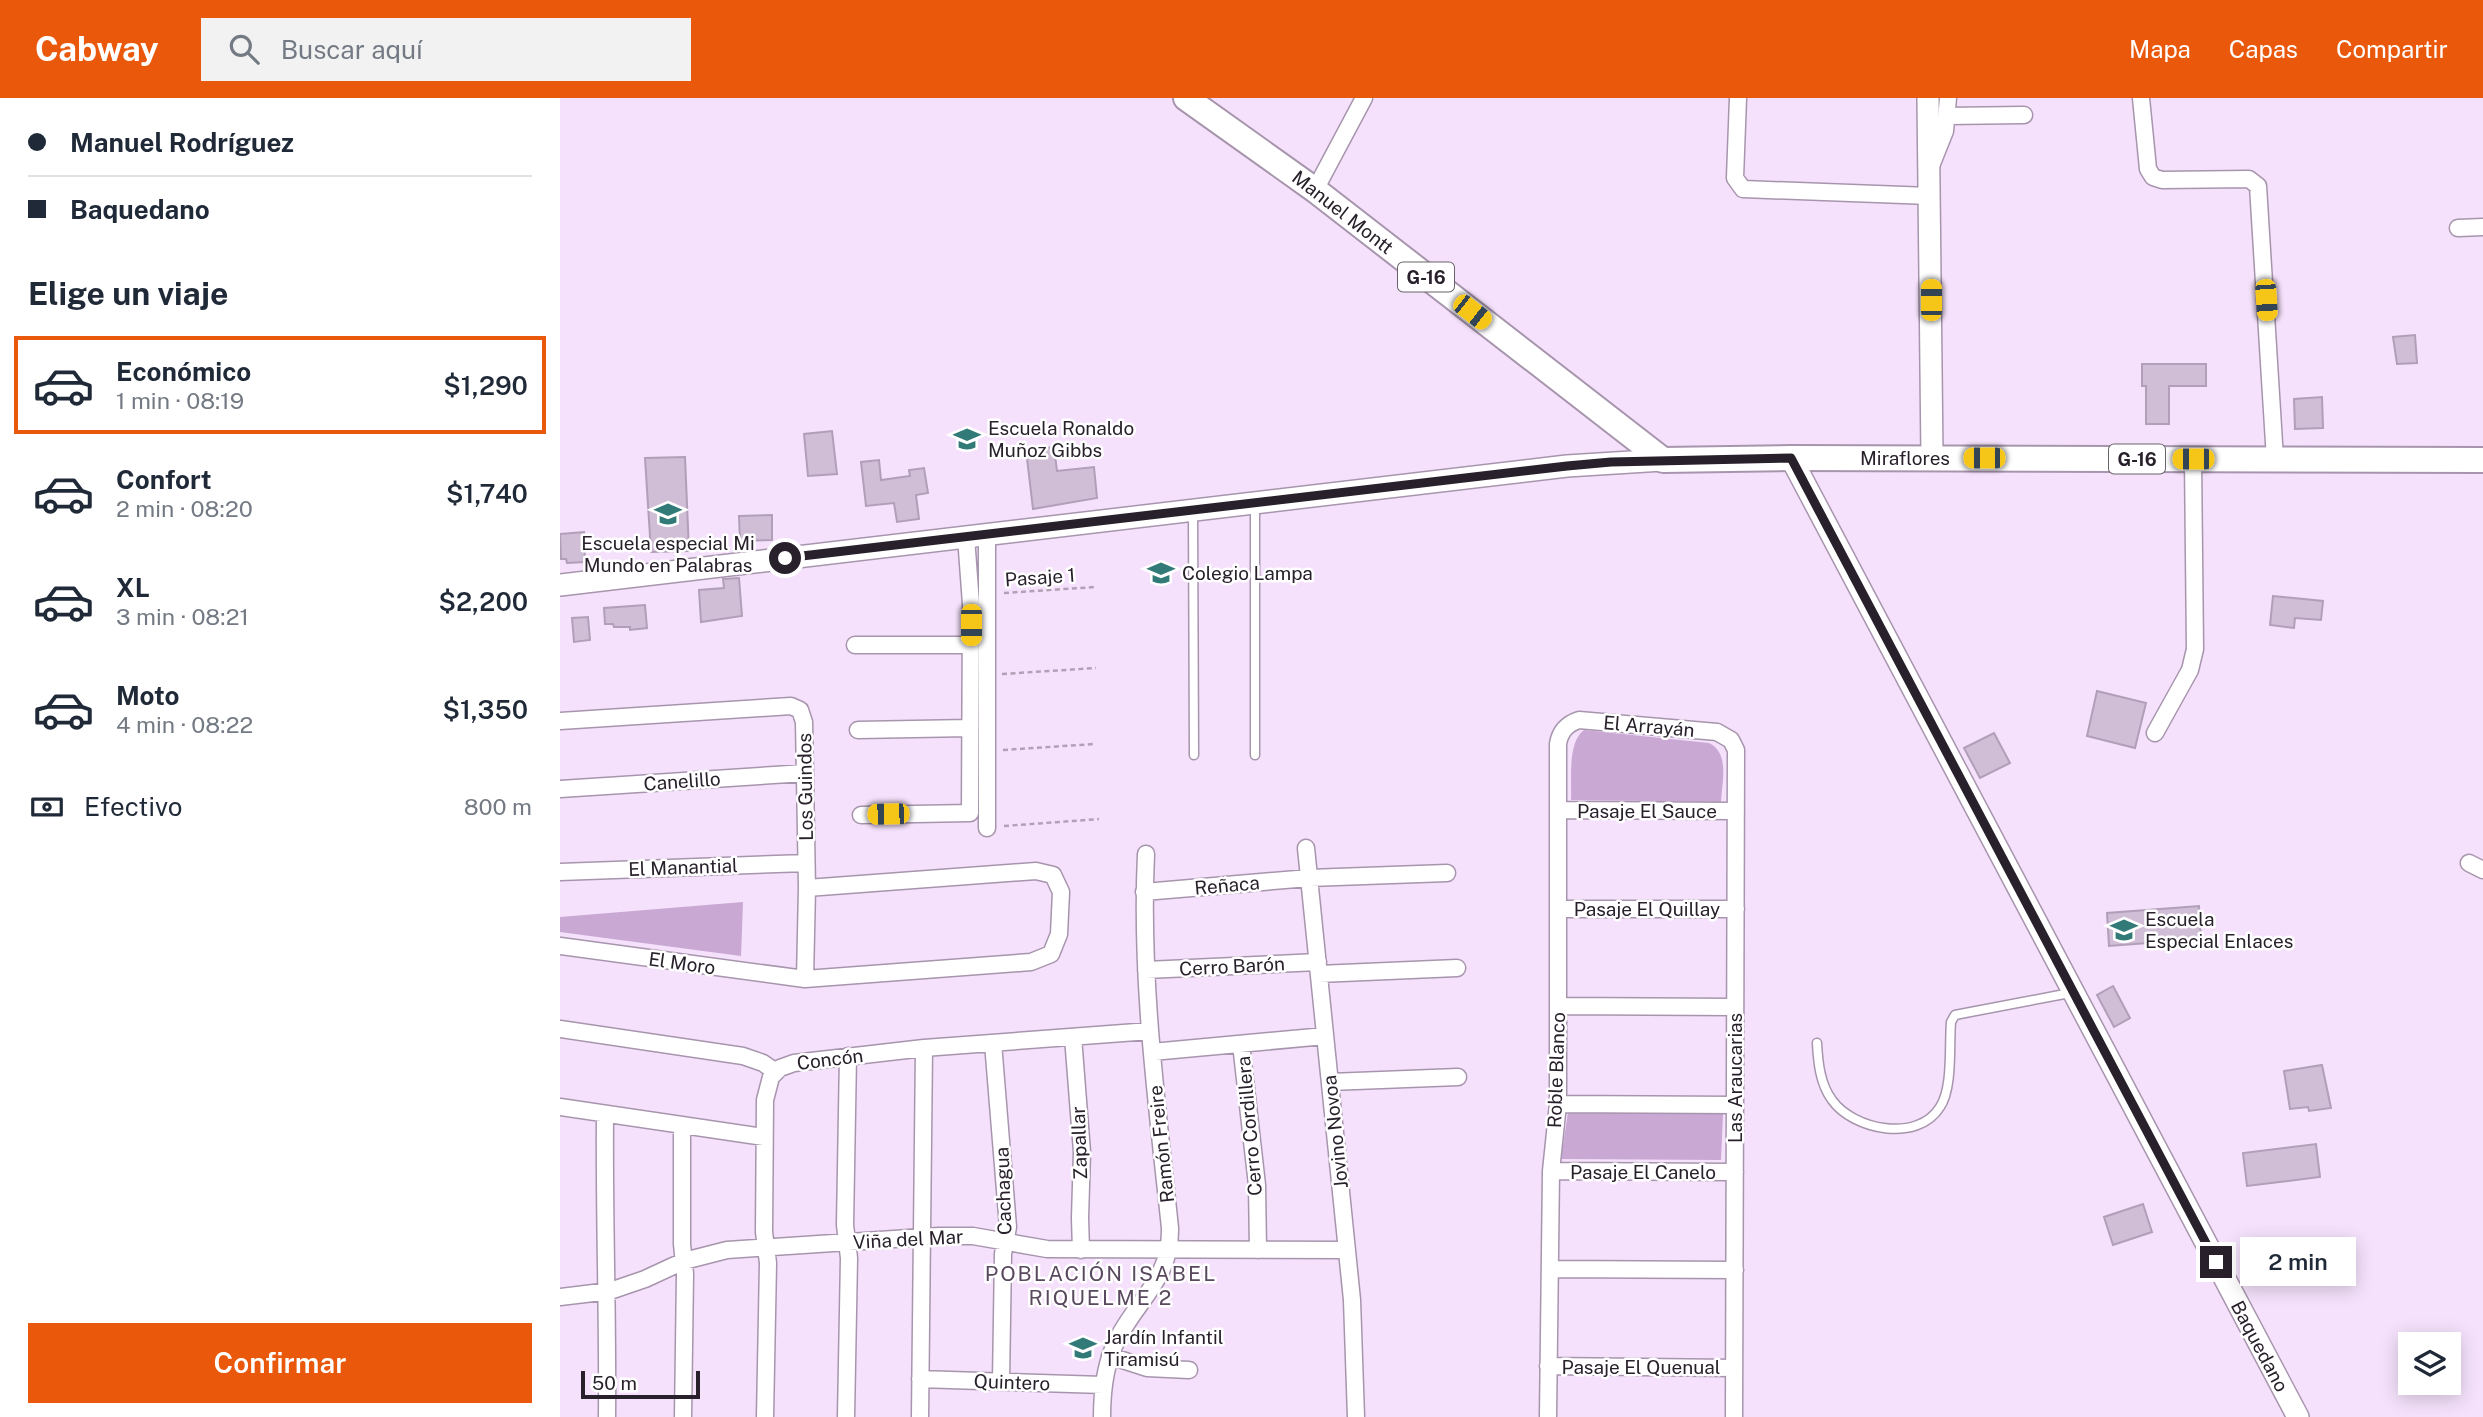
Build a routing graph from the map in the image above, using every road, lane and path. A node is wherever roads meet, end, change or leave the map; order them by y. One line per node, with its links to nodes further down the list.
1 (1186, 98): 10 (main road, Manuel Montt / G-16)
2 (1364, 98): 10 (street)
3 (1738, 98): 11 (street)
4 (1928, 98): 9 (street)
5 (1948, 98): 8 (street)
6 (2141, 98): 17 (street)
7 (2025, 115): 8 (street)
8 (1947, 116): 9 (street)
9 (1929, 169): 11 (street)
10 (1315, 190): 18 (main road, Manuel Montt / G-16)
11 (1930, 196): 15 (street)
12 (2483, 227): 13 (street)
13 (2458, 228)
14 (1791, 458): 15 (main road, Miraflores / G-16); 18 (main road, Miraflores / G-16); 62 (street, Baquedano)
15 (1932, 458): 16 (main road, Miraflores / G-16)
16 (2193, 459): 17 (main road, Miraflores / G-16); 34 (street)
17 (2275, 459): 19 (main road, Miraflores / G-16)
18 (1663, 460): 20 (street)
19 (2483, 460)
20 (1255, 503): 21 (street); 39 (lane)
21 (1193, 510): 22 (street); 38 (lane)
22 (976, 536): 23 (street); 25 (street); 27 (street)
23 (560, 585)
24 (1095, 587): 25 (path, Pasaje 1)
25 (986, 594): 29 (street)
26 (855, 645): 27 (street)
27 (971, 645): 32 (street)
28 (1096, 668): 29 (path)
29 (987, 675): 37 (street)
30 (560, 721): 40 (street, Los Guindos)
31 (1566, 726): 35 (street, El Arrayán); 42 (street, Roble Blanco)
32 (970, 728): 33 (street); 44 (street)
33 (858, 730)
34 (2155, 733)
35 (1731, 740): 43 (street, Las Araucarias)
36 (1094, 744): 37 (path)
37 (987, 751): 46 (street)
38 (1194, 755)
39 (1255, 755)
40 (805, 773): 41 (street, Canelillo); 49 (street, Los Guindos)
41 (560, 789)
42 (1558, 810): 43 (street, Pasaje El Sauce); 55 (street, Roble Blanco)
43 (1736, 811): 56 (street, Las Araucarias)
44 (861, 815)
45 (1099, 819): 46 (path)
46 (987, 828)
47 (1306, 848): 52 (street, Jovino Novoa)
48 (1146, 855): 54 (street, Ramón Freire)
49 (806, 863): 50 (street, El Manantial); 53 (street, Los Guindos)
50 (560, 872)
51 (1447, 873): 52 (street, Reñaca)
52 (1309, 878): 54 (street, Reñaca); 58 (street, Jovino Novoa)
53 (807, 888): 61 (street, Los Guindos); 61 (street, El Moro)
54 (1144, 891): 60 (street, Ramón Freire)
55 (1558, 909): 56 (street, Pasaje El Quillay); 63 (street, Roble Blanco)
56 (1736, 909): 64 (street, Las Araucarias)
57 (560, 946): 61 (street, El Moro)
58 (1318, 968): 59 (street, Cerro Barón); 60 (street, Cerro Barón); 67 (street, Jovino Novoa)
59 (1457, 968)
60 (1146, 970): 66 (street, Ramón Freire)
61 (805, 979)
62 (2073, 992): 70 (lane); 115 (street, Baquedano)
63 (1558, 1006): 64 (street); 78 (street, Roble Blanco)
64 (1735, 1007): 79 (street, Las Araucarias)
65 (560, 1030): 75 (street)
66 (1150, 1031): 68 (street, Concón); 73 (street, Ramón Freire)
67 (1325, 1036): 71 (street); 77 (street, Jovino Novoa)
68 (1073, 1037): 69 (street, Concón); 90 (street, Zapallar)
69 (993, 1043): 72 (street, Concón); 88 (street, Cachagua)
70 (1817, 1043)
71 (1241, 1044): 73 (street); 92 (street, Cerro Cordillera)
72 (924, 1048): 74 (street, Concón); 86 (street)
73 (1152, 1052): 91 (street, Ramón Freire)
74 (848, 1056): 75 (street, Concón); 87 (street)
75 (775, 1072): 83 (street, Concón)
76 (1458, 1077): 77 (street)
77 (1330, 1082): 93 (street, Jovino Novoa)
78 (1558, 1104): 79 (street); 84 (street, Roble Blanco)
79 (1735, 1105): 85 (street, Las Araucarias)
80 (560, 1107): 81 (street)
81 (604, 1114): 82 (street); 97 (street)
82 (682, 1125): 83 (street); 94 (street)
83 (764, 1138): 89 (street, Concón)
84 (1551, 1171): 85 (street, Pasaje El Canelo); 95 (street, Roble Blanco)
85 (1735, 1172): 96 (street, Las Araucarias)
86 (922, 1237): 87 (street, Viña del Mar); 88 (street, Viña del Mar); 103 (street)
87 (847, 1242): 89 (street, Viña del Mar); 109 (street)
88 (1005, 1242): 90 (street, Viña del Mar); 104 (street, Cachagua)
89 (766, 1247): 94 (street, Viña del Mar); 108 (street, Concón)
90 (1082, 1250): 91 (street, Viña del Mar)
91 (1169, 1250): 92 (street, Viña del Mar); 99 (street, Ramón Freire)
92 (1258, 1250): 93 (street, Viña del Mar)
93 (1347, 1250): 112 (street, Jovino Novoa)
94 (684, 1261): 97 (street, Viña del Mar); 107 (street)
95 (1550, 1269): 96 (street); 100 (street, Roble Blanco)
96 (1735, 1270): 101 (street, Las Araucarias)
97 (606, 1292): 98 (street, Viña del Mar); 106 (street)
98 (560, 1297)
99 (1110, 1356): 102 (street); 105 (street, Ramón Freire)
100 (1548, 1366): 101 (street, Pasaje El Quenual); 113 (street, Roble Blanco)
101 (1734, 1367): 114 (street, Las Araucarias)
102 (1189, 1370)
103 (920, 1379): 104 (street, Quintero); 110 (street)
104 (1001, 1382): 105 (street, Quintero)
105 (1103, 1385): 111 (street, Ramón Freire)
106 (607, 1417)
107 (683, 1417)
108 (765, 1417)
109 (846, 1417)
110 (920, 1417)
111 (1102, 1417)
112 (1356, 1417)
113 (1548, 1417)
114 (1734, 1417)
115 (2298, 1417)

